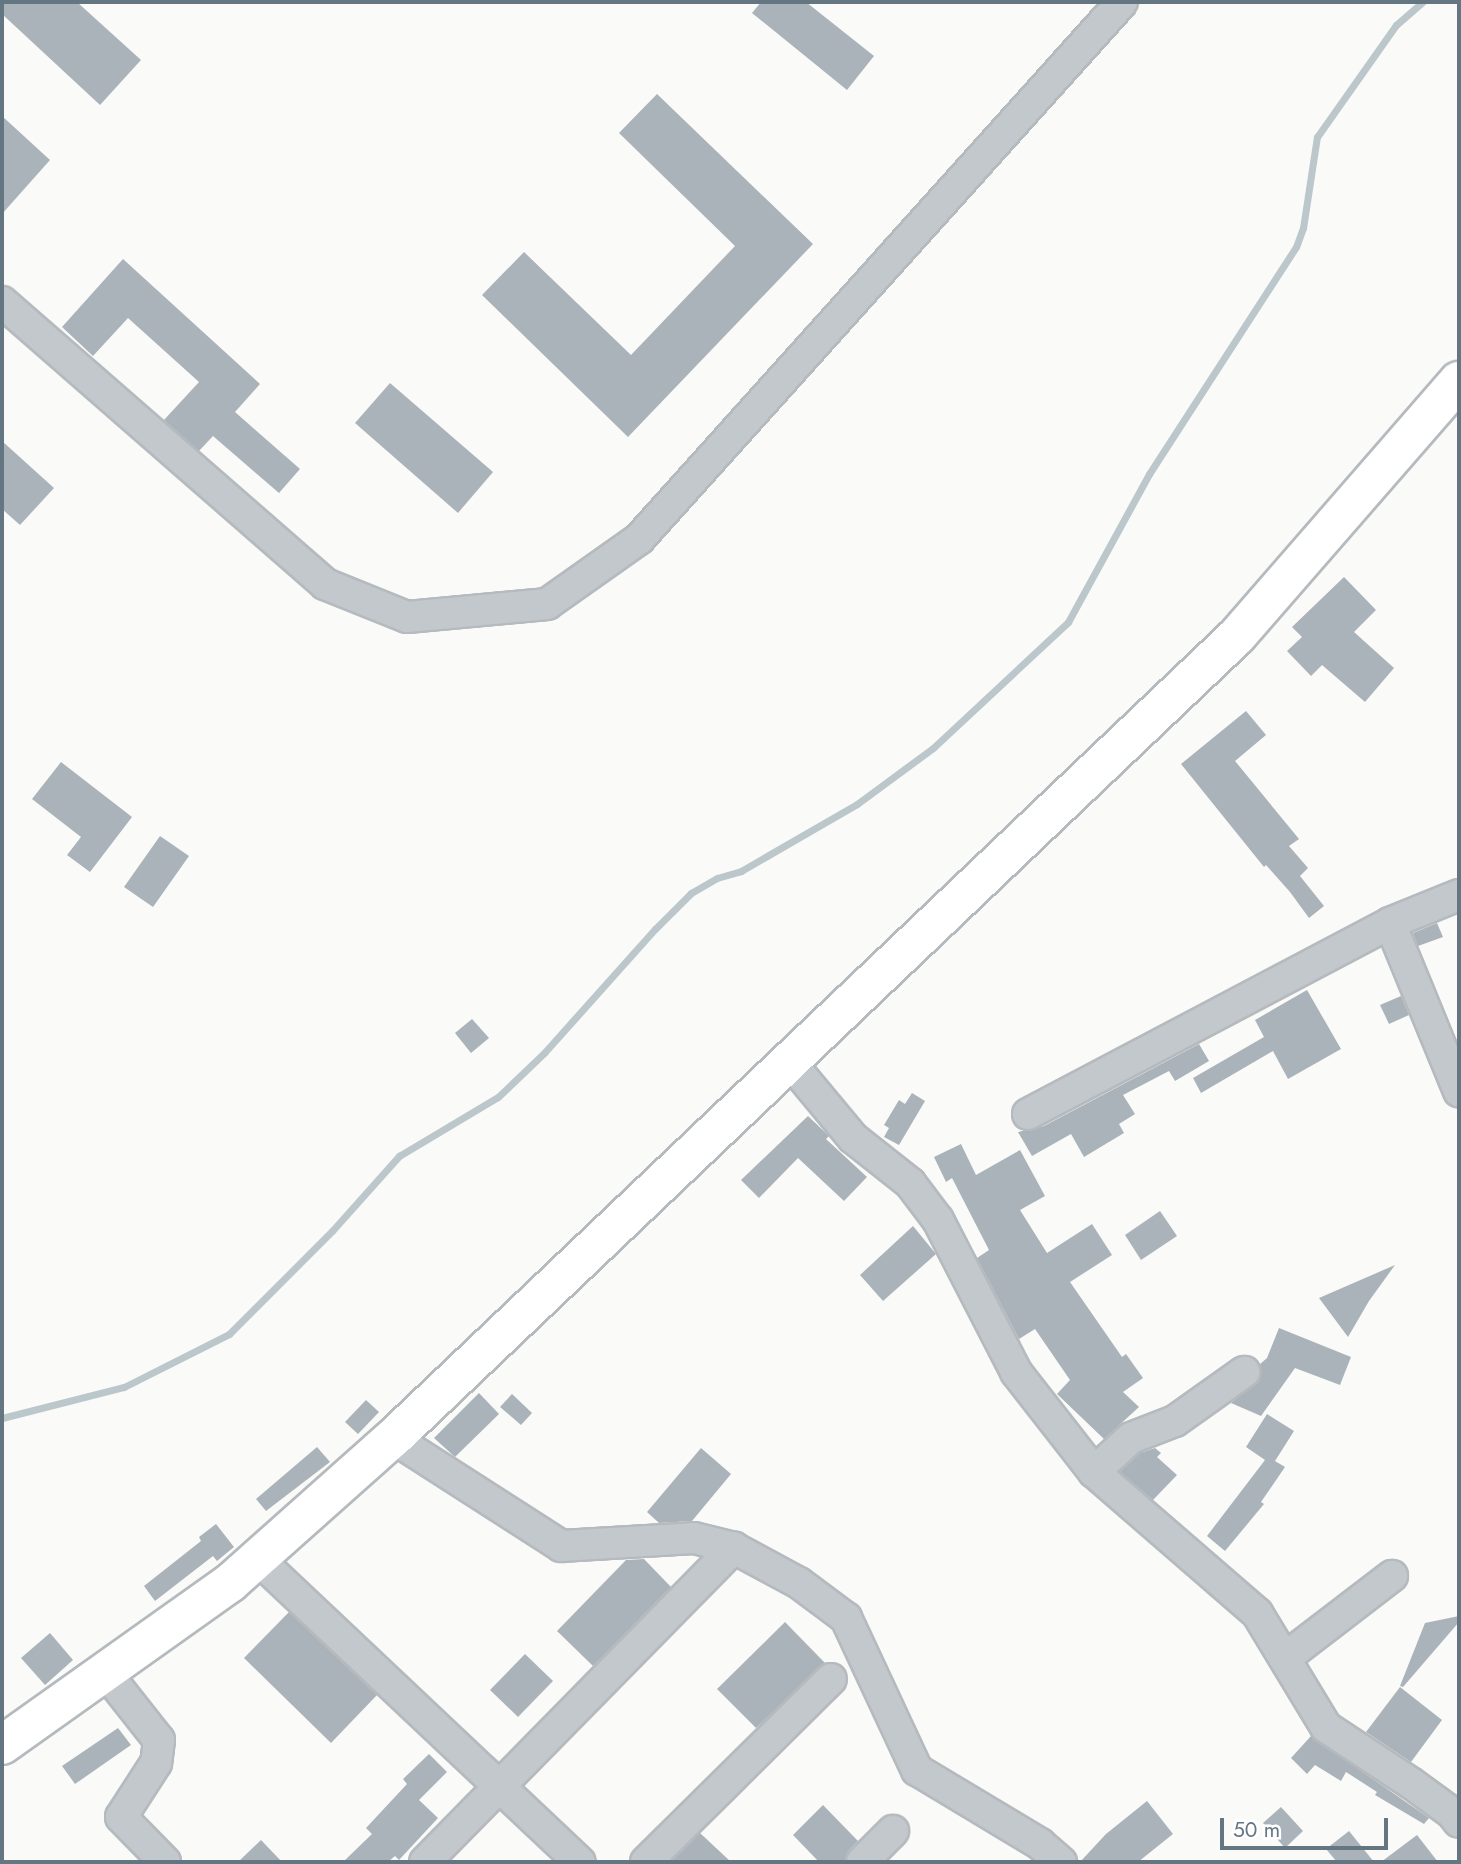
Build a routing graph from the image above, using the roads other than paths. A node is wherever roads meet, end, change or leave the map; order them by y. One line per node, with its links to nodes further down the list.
1 (1122, 2): 2 (street)
2 (2, 302)
3 (1459, 381): 6 (main road)
4 (1459, 895): 5 (street)
5 (1390, 923): 7 (street); 8 (street)
6 (789, 1061): 10 (main road); 11 (street)
7 (1459, 1091)
8 (1028, 1114)
9 (1244, 1372): 11 (street)
10 (393, 1438): 12 (street); 13 (main road)
11 (1094, 1472): 15 (street)
12 (734, 1548): 19 (street); 27 (street)
13 (258, 1559): 16 (main road); 19 (street)
14 (1392, 1576): 15 (street)
15 (1285, 1658): 20 (street)
16 (106, 1673): 18 (main road); 22 (street)
17 (831, 1679): 25 (street)
18 (2, 1745)
19 (500, 1787): 23 (street); 24 (street)
20 (1459, 1822)
21 (893, 1831): 26 (street)
22 (165, 1862)
23 (425, 1862)
24 (580, 1862)
25 (646, 1862)
26 (862, 1862)
27 (1061, 1862)

